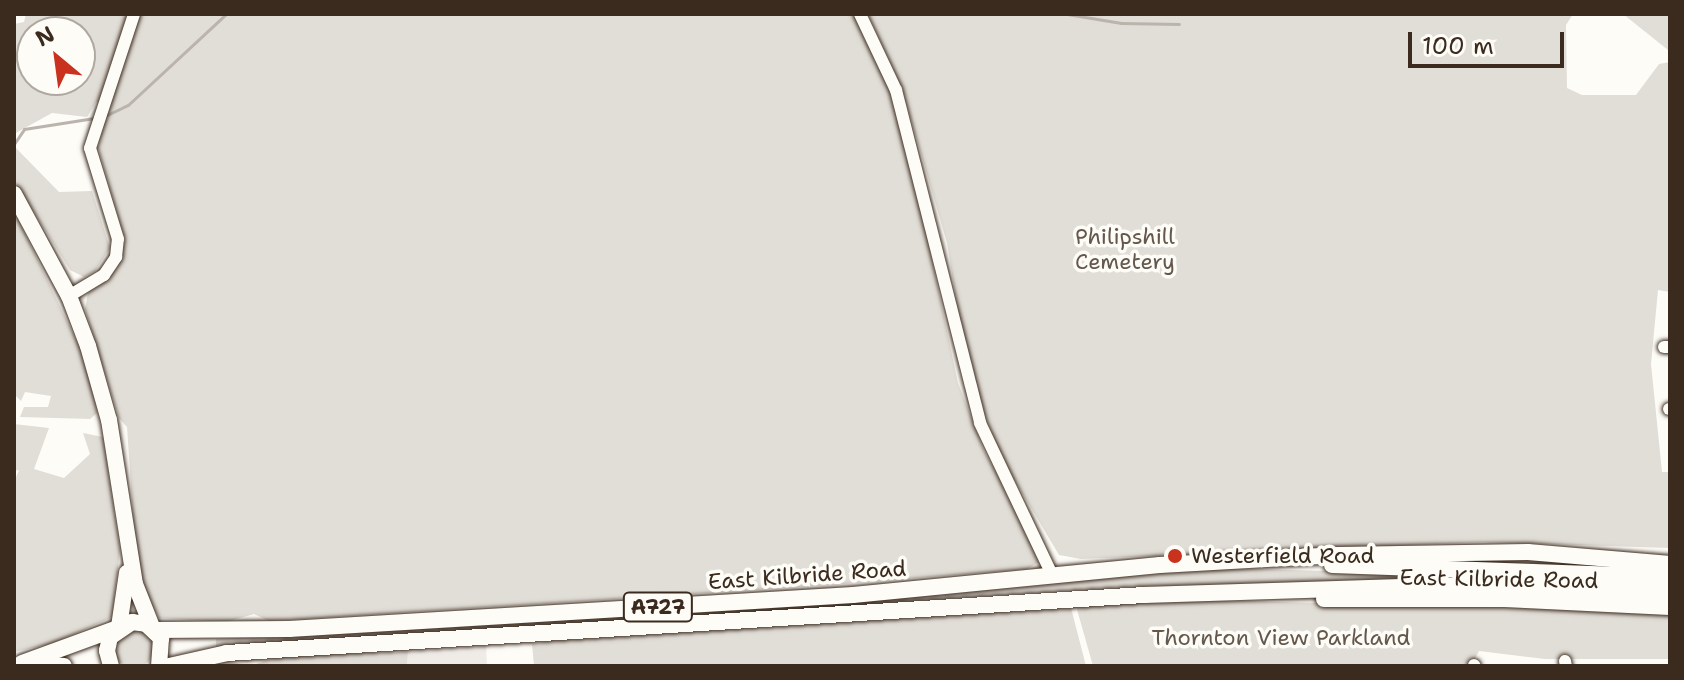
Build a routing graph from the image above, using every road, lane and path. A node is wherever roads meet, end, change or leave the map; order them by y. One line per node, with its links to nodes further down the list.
1 (134, 14): 4 (street)
2 (860, 14): 8 (street)
3 (14, 194): 4 (main road)
4 (69, 296): 5 (main road)
5 (128, 555): 15 (main road); 16 (main road)
6 (1268, 562): 7 (main road, East Kilbride Road); 8 (main road, East Kilbride Road / A727); 9 (main road, East Kilbride Road / A727)
7 (1670, 564)
8 (1053, 577): 16 (main road, East Kilbride Road / A727)
9 (1490, 577): 11 (main road, East Kilbride Road / A727); 13 (main road, East Kilbride Road / A727)
10 (1670, 577): 11 (main road, A727)
11 (1565, 579): 12 (main road, A727)
12 (1670, 592)
13 (1232, 594): 14 (main road, East Kilbride Road); 21 (main road, East Kilbride Road / A727)
14 (1670, 607)
15 (117, 628): 16 (main road, East Kilbride Road); 17 (main road); 19 (main road)
16 (154, 629): 20 (main road)
17 (18, 663): 18 (main road)
18 (64, 666)
19 (111, 666)
20 (159, 666)
21 (169, 666)

